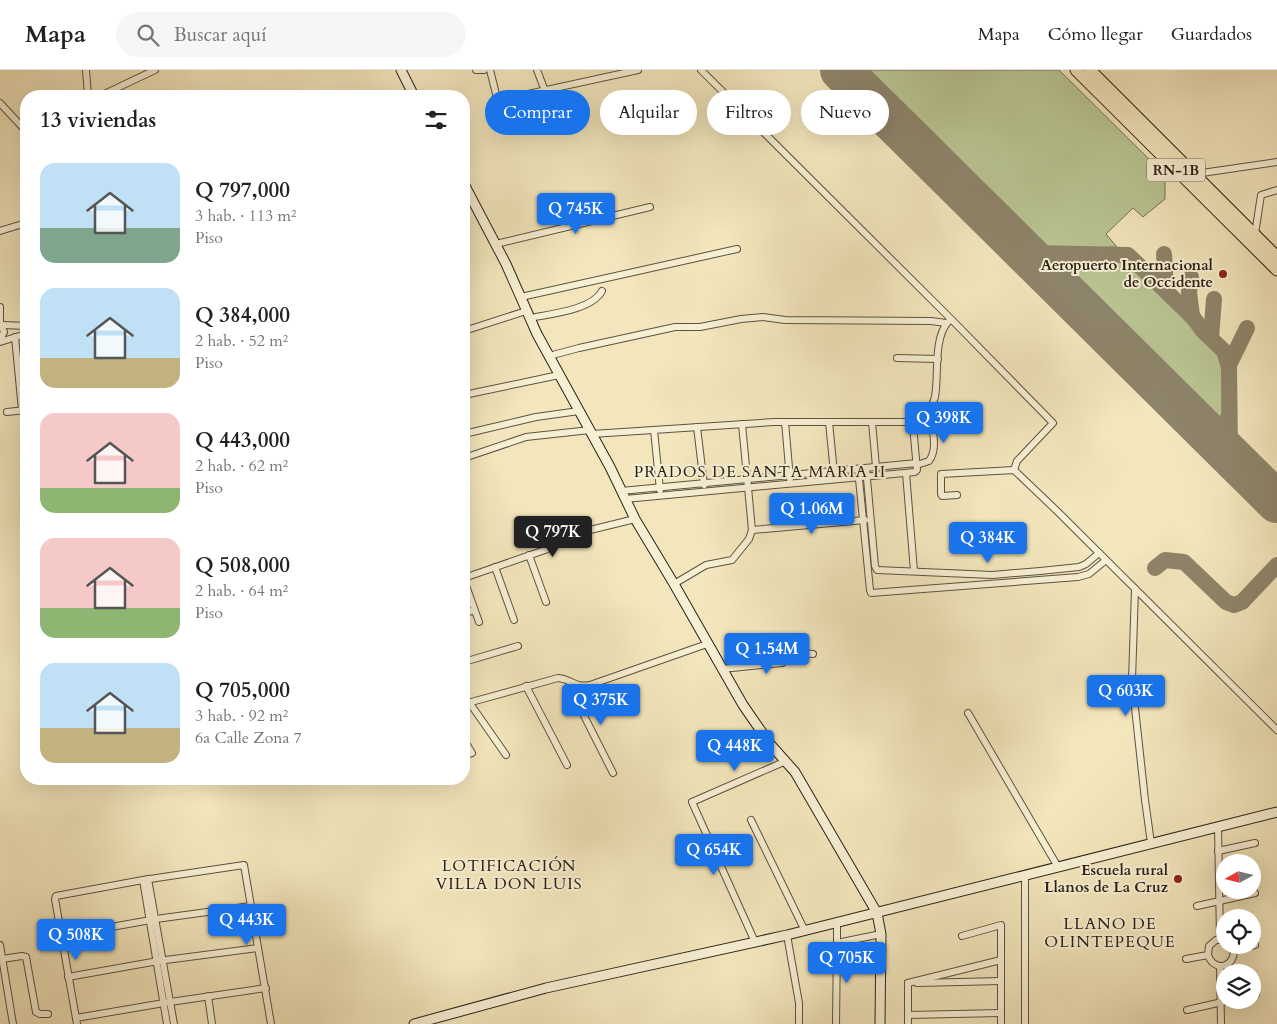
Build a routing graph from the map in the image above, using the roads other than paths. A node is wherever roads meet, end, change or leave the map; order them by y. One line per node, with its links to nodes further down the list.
1 (86, 70): 12 (street)
2 (155, 70): 13 (street)
3 (401, 70): 14 (street)
4 (476, 70): 5 (street)
5 (484, 70)
6 (490, 70): 15 (street)
7 (537, 70): 16 (street)
8 (638, 70): 17 (street)
9 (701, 70): 36 (street)
10 (1076, 70): 31 (highway, RN-1B)
11 (1092, 71): 21 (highway, RN-1B)
12 (88, 90)
13 (113, 90)
14 (411, 90)
15 (495, 90)
16 (545, 90)
17 (549, 90)
18 (0, 103): 19 (street)
19 (20, 125)
20 (1277, 162): 21 (street)
21 (1194, 174): 27 (highway, RN-1B)
22 (1277, 190): 27 (street)
23 (470, 201): 28 (street)
24 (650, 207): 28 (street)
25 (20, 225): 26 (street)
26 (0, 231)
27 (1254, 234): 30 (highway, RN-1B)
28 (496, 244): 33 (street)
29 (737, 249): 33 (street)
30 (1277, 257)
31 (1277, 270)
32 (602, 291): 35 (street)
33 (520, 296): 35 (street)
34 (0, 306): 37 (street)
35 (528, 315): 39 (street); 44 (street)
36 (949, 321): 44 (street); 46 (street); 65 (street)
37 (1, 323): 38 (street); 42 (street)
38 (20, 325)
39 (470, 330)
40 (20, 336): 41 (street)
41 (15, 337): 42 (street); 43 (street)
42 (0, 341)
43 (20, 351)
44 (549, 356): 47 (street)
45 (897, 358): 46 (street)
46 (938, 359): 61 (street)
47 (559, 375): 48 (street); 50 (street)
48 (470, 394)
49 (20, 410): 51 (street)
50 (580, 411): 58 (street); 59 (street)
51 (7, 412)
52 (785, 422): 53 (street); 55 (street); 68 (street)
53 (829, 422): 54 (street); 66 (street)
54 (872, 422): 61 (street); 62 (street)
55 (742, 424): 56 (street); 71 (street)
56 (697, 427): 57 (street); 73 (street)
57 (654, 430): 58 (street); 75 (street)
58 (591, 432): 60 (street); 78 (street)
59 (470, 433)
60 (470, 456)
61 (917, 466): 62 (street); 67 (street)
62 (876, 467): 63 (street)
63 (866, 468): 64 (street); 69 (street)
64 (858, 469): 66 (street); 70 (street)
65 (1014, 470): 79 (street); 85 (street)
66 (834, 471): 68 (street); 72 (street)
67 (906, 473): 69 (street); 89 (street)
68 (789, 475): 71 (street); 74 (street)
69 (867, 476): 70 (street); 82 (street)
70 (859, 477): 72 (street); 83 (street)
71 (747, 479): 73 (street); 76 (street)
72 (834, 479): 74 (street)
73 (704, 483): 75 (street); 77 (street)
74 (790, 483): 76 (street)
75 (660, 488): 78 (street); 80 (street)
76 (747, 488): 77 (street); 84 (street)
77 (704, 492): 80 (street)
78 (623, 495): 80 (street); 81 (street)
79 (958, 495)
80 (661, 496)
81 (635, 519): 86 (street); 96 (street)
82 (871, 519): 83 (street); 89 (street)
83 (863, 520): 84 (street); 97 (street)
84 (752, 530): 96 (street)
85 (1098, 553): 87 (street); 90 (street)
86 (529, 555): 88 (street); 100 (street)
87 (1106, 560): 94 (street); 98 (street)
88 (495, 567): 93 (street); 103 (street)
89 (914, 571): 91 (street)
90 (1040, 571): 92 (street); 94 (street)
91 (982, 574): 92 (street); 97 (street)
92 (992, 575): 95 (street)
93 (470, 577)
94 (1041, 580): 95 (street)
95 (992, 583): 97 (street)
96 (674, 584): 105 (street)
97 (983, 584)
98 (1135, 589): 115 (street); 123 (street)
99 (470, 598): 101 (street)
100 (546, 602)
101 (474, 610): 102 (street); 104 (street)
102 (470, 612)
103 (514, 620)
104 (478, 622)
105 (707, 644): 109 (street); 110 (street)
106 (518, 646): 108 (street)
107 (813, 654): 109 (street)
108 (470, 660)
109 (722, 669): 117 (street)
110 (570, 682): 111 (street); 119 (street)
111 (526, 686): 112 (street); 118 (street)
112 (470, 702)
113 (470, 708): 116 (street)
114 (968, 713): 126 (street)
115 (1277, 730)
116 (506, 755)
117 (786, 761): 134 (street); 143 (street)
118 (567, 764)
119 (613, 773)
120 (1277, 812): 122 (street)
121 (751, 820): 137 (street)
122 (1218, 827): 123 (street); 125 (street)
123 (1151, 843): 126 (street)
124 (1255, 843): 125 (street)
125 (1218, 851): 130 (street)
126 (1058, 867): 127 (street)
127 (1025, 875): 134 (street); 179 (street)
128 (146, 880): 131 (street); 135 (street); 140 (street)
129 (1228, 899): 130 (street)
130 (1219, 901): 132 (street); 133 (street)
131 (251, 906): 135 (street); 146 (street)
132 (1197, 906)
133 (1220, 909)
134 (877, 912): 136 (street); 138 (street)
135 (153, 920): 140 (street); 152 (street)
136 (837, 922): 137 (street); 144 (street)
137 (805, 931): 139 (street)
138 (881, 934): 144 (street); 176 (street)
139 (787, 935): 143 (street); 174 (street)
140 (61, 936): 155 (street)
141 (962, 936): 151 (street)
142 (1216, 941): 148 (street)
143 (755, 942): 173 (street)
144 (837, 943): 175 (street)
145 (0, 945): 149 (street)
146 (258, 948): 152 (street); 158 (street)
147 (1232, 954): 154 (street)
148 (1208, 955): 150 (street); 153 (street)
149 (2, 959): 165 (street); 168 (street)
150 (1186, 959)
151 (1001, 960): 156 (street); 157 (street)
152 (160, 961): 155 (street); 160 (street)
153 (1216, 964)
154 (1226, 964)
155 (68, 977): 167 (street)
156 (1001, 980): 157 (street); 164 (street)
157 (908, 983): 166 (street)
158 (266, 988): 159 (street); 172 (street)
159 (208, 996): 160 (street); 171 (street)
160 (167, 1002): 167 (street); 169 (street); 170 (street)
161 (1216, 1003): 163 (street)
162 (1221, 1009): 180 (street)
163 (1187, 1010)
164 (1001, 1013): 166 (street); 178 (street)
165 (48, 1014)
166 (908, 1015): 177 (street)
167 (76, 1021)
168 (13, 1024)
169 (168, 1024)
170 (174, 1024)
171 (212, 1024)
172 (271, 1024)
173 (414, 1024)
174 (800, 1024)
175 (836, 1024)
176 (880, 1024)
177 (908, 1024)
178 (1001, 1024)
179 (1025, 1024)
180 (1222, 1024)

